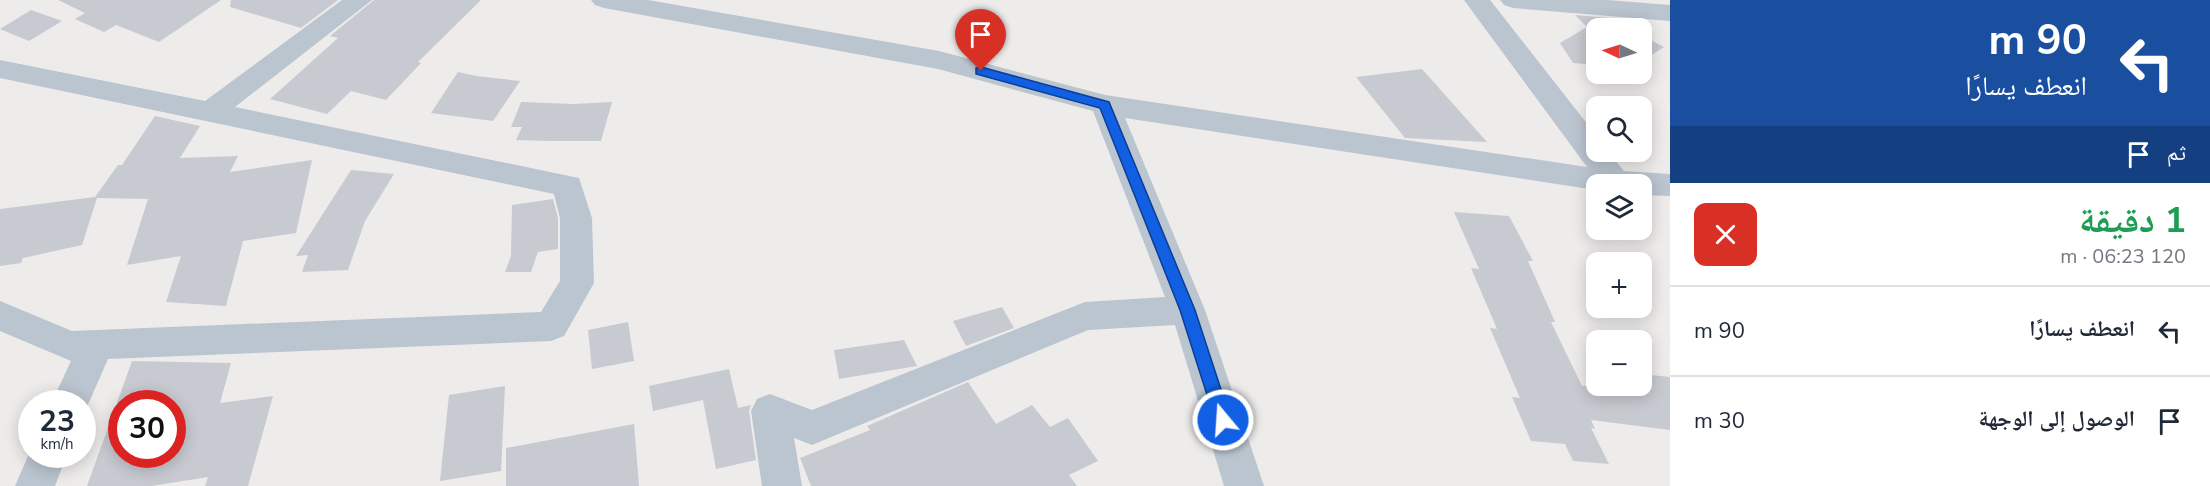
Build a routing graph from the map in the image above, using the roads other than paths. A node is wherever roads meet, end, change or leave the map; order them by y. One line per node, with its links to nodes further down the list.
1 (359, 0): 9 (street)
2 (604, 0): 5 (street)
3 (1477, 0): 10 (street)
4 (1513, 0): 6 (street)
5 (725, 10): 8 (street)
6 (1670, 13)
7 (0, 69): 9 (street)
8 (1105, 105): 11 (street); 14 (street)
9 (210, 112): 16 (street)
10 (1609, 174)
11 (1586, 178)
12 (1652, 184): 13 (street)
13 (1670, 185)
14 (1188, 310): 20 (street); 21 (street)
15 (0, 315): 16 (street)
16 (96, 345): 17 (street)
17 (76, 390)
18 (42, 468): 19 (street)
19 (35, 486)
20 (782, 486)
21 (1244, 486)

